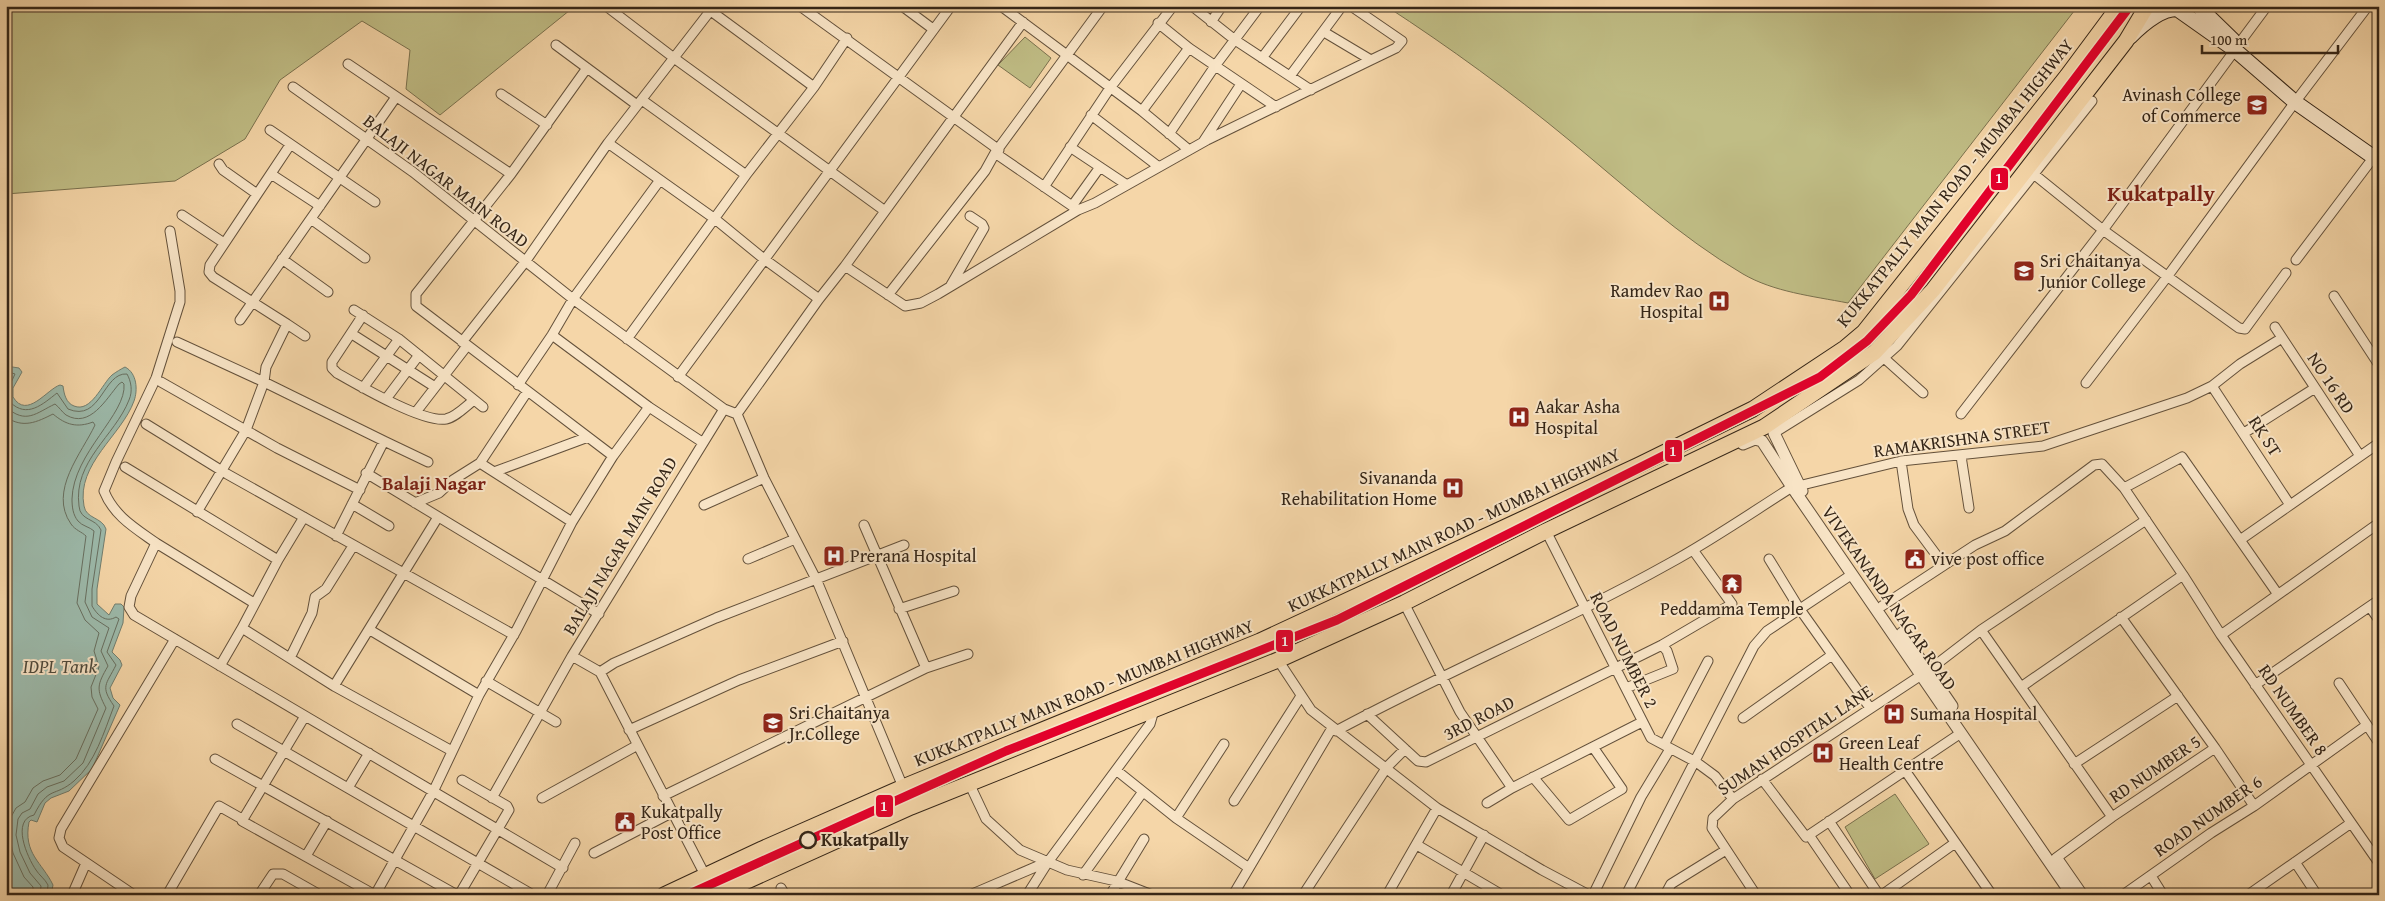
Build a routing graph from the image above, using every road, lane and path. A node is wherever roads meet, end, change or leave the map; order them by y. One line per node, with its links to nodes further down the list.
1 (606, 6): 32 (street)
2 (800, 6): 25 (street)
3 (902, 6): 23 (street)
4 (950, 6): 23 (street)
5 (1001, 6): 20 (street)
6 (1103, 6): 31 (street)
7 (1173, 6): 22 (street)
8 (1192, 6): 21 (street)
9 (1222, 6): 21 (street)
10 (1260, 6): 26 (street)
11 (1301, 6): 33 (street)
12 (1342, 6): 24 (street)
13 (1351, 6): 34 (street)
14 (2119, 6): 77 (highway, KUKKATPALLY MAIN ROAD - MUMBAI HIGHWAY)
15 (2147, 6): 27 (highway)
16 (2198, 6): 30 (main road)
17 (2267, 6): 30 (street)
18 (2368, 6): 47 (street)
19 (709, 8): 32 (street); 42 (street)
20 (1023, 22): 31 (street); 53 (street)
21 (1211, 22): 26 (street)
22 (1158, 23): 29 (street); 43 (street)
23 (933, 29): 39 (street)
24 (1324, 32): 34 (street); 38 (street)
25 (847, 38): 39 (street); 42 (street)
26 (1235, 40): 33 (street); 36 (street)
27 (2126, 41): 30 (main road); 70 (highway)
28 (556, 45): 37 (street)
29 (1189, 48): 36 (street); 51 (street)
30 (2237, 48): 47 (main road); 91 (street)
31 (1067, 56): 43 (street); 64 (street)
32 (674, 58): 49 (street); 56 (street)
33 (1262, 58): 38 (street)
34 (1371, 60): 44 (street)
35 (348, 64): 46 (street)
36 (1215, 66): 40 (street); 57 (street)
37 (588, 68): 49 (street); 54 (street)
38 (1290, 76): 44 (street)
39 (898, 77): 53 (street); 69 (street)
40 (1241, 84): 50 (street); 60 (street)
41 (293, 87): 58 (street, BALAJI NAGAR MAIN ROAD)
42 (814, 87): 56 (street)
43 (1110, 88): 51 (street); 52 (street)
44 (1311, 90): 50 (street)
45 (501, 94): 54 (street)
46 (396, 97): 58 (street); 72 (street)
47 (2297, 100): 65 (main road); 102 (street)
48 (2092, 101): 70 (street)
49 (640, 103): 59 (street); 73 (street)
50 (1276, 107): 60 (street)
51 (1142, 111): 57 (street)
52 (1091, 115): 62 (street); 68 (street)
53 (952, 118): 64 (street); 84 (street)
54 (547, 125): 72 (street)
55 (270, 130): 61 (street)
56 (778, 133): 69 (street); 73 (street)
57 (1169, 134): 63 (street)
58 (367, 138): 74 (street); 90 (street, BALAJI NAGAR MAIN ROAD)
59 (608, 143): 75 (street); 99 (street)
60 (1202, 143): 63 (street)
61 (290, 145): 71 (street); 74 (street)
62 (1070, 147): 67 (street); 78 (street)
63 (1189, 150): 68 (street)
64 (997, 152): 78 (street); 105 (street)
65 (2377, 155): 98 (street)
66 (219, 164): 79 (street)
67 (1100, 167): 76 (street); 83 (street)
68 (1159, 167): 76 (street)
69 (829, 170): 84 (street); 97 (street)
70 (2030, 171): 81 (highway); 91 (street); 125 (street)
71 (271, 174): 79 (street); 82 (street)
72 (511, 174): 90 (street)
73 (746, 175): 88 (street)
74 (340, 179): 80 (street); 82 (street)
75 (660, 180): 88 (street); 108 (street)
76 (1127, 185): 83 (street)
77 (1979, 186): 81 (highway); 89 (highway, KUKKATPALLY MAIN ROAD - MUMBAI HIGHWAY)
78 (1044, 187): 83 (street)
79 (257, 194): 94 (street)
80 (374, 202)
81 (2001, 204): 93 (highway)
82 (320, 206): 87 (street)
83 (1075, 208): 103 (street)
84 (885, 211): 100 (street)
85 (182, 216): 94 (street)
86 (970, 216): 103 (street)
87 (311, 219): 95 (street); 96 (street)
88 (715, 219): 97 (street); 120 (street)
89 (1953, 219): 93 (highway); 220 (highway, KUKKATPALLY MAIN ROAD - MUMBAI HIGHWAY)
90 (474, 221): 99 (street, BALAJI NAGAR MAIN ROAD); 122 (street)
91 (2103, 230): 102 (street); 148 (street)
92 (170, 231): 189 (street)
93 (1975, 237): 128 (highway)
94 (224, 243): 109 (street)
95 (365, 258)
96 (282, 259): 104 (street); 109 (street)
97 (764, 259): 107 (street); 130 (street)
98 (2296, 260)
99 (525, 262): 108 (street, BALAJI NAGAR MAIN ROAD); 122 (street)
100 (845, 266): 105 (street); 107 (street)
101 (2286, 273): 102 (street)
102 (2168, 277): 133 (street)
103 (950, 286): 105 (street)
104 (328, 292)
105 (888, 295)
106 (2334, 296): 126 (street)
107 (819, 299): 147 (street)
108 (573, 300): 116 (street); 120 (street, BALAJI NAGAR MAIN ROAD)
109 (252, 302): 112 (street); 113 (street)
110 (354, 310): 111 (street)
111 (363, 315): 115 (street); 119 (street)
112 (240, 320)
113 (287, 324): 117 (street); 132 (street)
114 (2275, 327): 118 (street, NO 16 RD)
115 (352, 334): 124 (street); 137 (street)
116 (552, 335): 134 (street); 144 (street)
117 (305, 336)
118 (2282, 338): 135 (street, RAMAKRISHNA STREET); 138 (street, NO 16 RD)
119 (399, 339): 123 (street); 124 (street)
120 (627, 339): 130 (street, BALAJI NAGAR MAIN ROAD)
121 (178, 342): 132 (street)
122 (465, 344): 129 (street); 134 (street)
123 (419, 355): 127 (street); 129 (street)
124 (386, 357): 127 (street); 137 (street)
125 (1884, 358): 128 (street); 140 (street)
126 (2379, 365)
127 (408, 370): 136 (street); 141 (street)
128 (1860, 371): 150 (highway)
129 (444, 375): 136 (street); 142 (street)
130 (678, 377): 145 (street, BALAJI NAGAR MAIN ROAD)
131 (161, 382): 151 (street)
132 (264, 382): 151 (street); 154 (street)
133 (2086, 383)
134 (518, 385): 139 (street)
135 (2212, 386): 152 (street, RK ST); 158 (street, RAMAKRISHNA STREET)
136 (435, 387): 146 (street)
137 (363, 388): 141 (street)
138 (2315, 388): 152 (street); 159 (street, NO 16 RD)
139 (527, 392): 153 (street); 162 (street)
140 (1923, 393)
141 (386, 399): 146 (street)
142 (474, 400): 143 (street); 146 (street)
143 (483, 407)
144 (650, 407): 155 (street); 157 (street)
145 (724, 409): 147 (street, BALAJI NAGAR MAIN ROAD); 155 (street, BALAJI NAGAR MAIN ROAD)
146 (416, 412)
147 (738, 414): 168 (street)
148 (1961, 414)
149 (146, 424): 165 (street)
150 (1775, 426): 163 (highway); 169 (street, VIVEKANANDA NAGAR ROAD)
151 (246, 430): 165 (street); 171 (street)
152 (2244, 433): 175 (street, RK ST)
153 (588, 437): 157 (street); 166 (street)
154 (384, 441): 161 (street); 167 (street)
155 (702, 442): 213 (street, BALAJI NAGAR MAIN ROAD)
156 (2379, 444): 159 (street)
157 (613, 456): 181 (street)
158 (1960, 456): 160 (street, RAMAKRISHNA STREET); 176 (street)
159 (2360, 456): 175 (street)
160 (1901, 461): 169 (street, RAMAKRISHNA STREET); 197 (street)
161 (428, 462)
162 (480, 463): 166 (street); 172 (street)
163 (1683, 465): 169 (street, VIVEKANANDA NAGAR ROAD); 185 (highway)
164 (125, 467): 177 (street)
165 (222, 470): 177 (street); 178 (street)
166 (494, 472): 181 (street)
167 (366, 473): 171 (street); 172 (street)
168 (764, 478): 174 (street); 187 (street)
169 (1795, 486): 192 (street, RAMAKRISHNA STREET); 199 (street, VIVEKANANDA NAGAR ROAD); 208 (street, VIVEKANANDA NAGAR ROAD)
170 (2124, 488): 180 (street, RD NUMBER 8); 188 (street); 197 (street, RD NUMBER 8)
171 (360, 490): 173 (street)
172 (415, 503): 179 (street)
173 (352, 504): 184 (street); 186 (street)
174 (704, 505)
175 (2290, 505): 188 (street)
176 (1969, 508)
177 (197, 512): 196 (street)
178 (304, 517): 186 (street); 196 (street)
179 (438, 517): 198 (street); 201 (street)
180 (2146, 520): 200 (street, RD NUMBER 8); 218 (street, SUMAN HOSPITAL LANE)
181 (572, 522): 201 (street)
182 (2379, 523): 204 (street)
183 (864, 525): 193 (street)
184 (389, 526)
185 (1546, 531): 207 (highway); 210 (street, ROAD NUMBER 2)
186 (336, 536): 191 (street)
187 (795, 539): 194 (street); 202 (street)
188 (2240, 540): 204 (street)
189 (156, 543): 206 (street); 222 (street)
190 (904, 544): 193 (street)
191 (353, 546): 198 (street); 228 (street)
192 (1693, 550): 210 (street, RAMAKRISHNA STREET); 224 (street, 3RD ROAD)
193 (877, 556): 202 (street); 212 (street)
194 (748, 559)
195 (1770, 559): 211 (street)
196 (278, 560): 206 (street)
197 (1943, 564): 208 (street)
198 (403, 573): 217 (street); 219 (street)
199 (1852, 575): 211 (street); 235 (street, VIVEKANANDA NAGAR ROAD)
200 (2182, 575): 214 (street); 221 (street, RD NUMBER 8)
201 (542, 580): 213 (street); 219 (street)
202 (817, 581): 223 (street); 234 (street)
203 (954, 591): 212 (street)
204 (2277, 593): 221 (street)
205 (2379, 600): 209 (street)
206 (254, 603): 216 (street)
207 (1404, 603): 229 (highway); 236 (street)
208 (1882, 606): 235 (street, VIVEKANANDA NAGAR ROAD)
209 (2370, 607): 215 (street); 239 (street)
210 (1585, 608): 232 (street, ROAD NUMBER 2); 236 (street, RAMAKRISHNA STREET)
211 (1799, 608): 226 (street); 272 (street)
212 (899, 609): 233 (street)
213 (599, 614): 227 (street, BALAJI NAGAR MAIN ROAD)
214 (2121, 617): 241 (street); 245 (street)
215 (2379, 620)
216 (242, 628): 228 (street); 231 (street)
217 (370, 630): 240 (street); 243 (street)
218 (1981, 630): 235 (street, SUMAN HOSPITAL LANE); 241 (street)
219 (514, 634): 237 (street)
220 (1274, 634): 229 (highway); 283 (highway, KUKKATPALLY MAIN ROAD - MUMBAI HIGHWAY)
221 (2221, 635): 239 (street, RD NUMBER 8)
222 (175, 639): 231 (street); 318 (street)
223 (843, 641): 246 (street); 257 (street)
224 (1662, 644): 232 (street, 3RD ROAD); 242 (street)
225 (968, 654): 233 (street)
226 (1832, 655): 247 (street); 252 (street)
227 (572, 656): 234 (street, BALAJI NAGAR MAIN ROAD); 249 (street)
228 (290, 658): 240 (street)
229 (1280, 659): 244 (street); 248 (highway)
230 (1708, 661): 265 (street)
231 (220, 666): 251 (street)
232 (1616, 667): 242 (street, ROAD NUMBER 2); 260 (street, 3RD ROAD)
233 (926, 668): 246 (street)
234 (600, 672): 257 (street)
235 (1925, 672): 247 (street, SUMAN HOSPITAL LANE); 259 (street, VIVEKANANDA NAGAR ROAD); 314 (street, VIVEKANANDA NAGAR ROAD)
236 (1442, 676): 250 (street, RAMAKRISHNA STREET); 260 (street)
237 (486, 681): 243 (street); 249 (street)
238 (2338, 683): 256 (street)
239 (2255, 685): 274 (street, RD NUMBER 8)
240 (334, 686): 269 (street)
241 (2021, 687): 273 (street)
242 (1626, 688): 254 (street, ROAD NUMBER 2)
243 (478, 695): 269 (street)
244 (1301, 696): 258 (street); 292 (street)
245 (2178, 696): 266 (street); 273 (street)
246 (865, 698): 283 (street); 288 (street)
247 (1870, 708): 280 (street, SUMAN HOSPITAL LANE)
248 (1154, 710): 277 (street); 281 (highway)
249 (540, 712): 253 (street); 289 (street)
250 (1367, 714): 258 (street, RAMAKRISHNA STREET); 267 (street, 3RD ROAD)
251 (304, 716): 268 (street); 270 (street)
252 (1744, 718)
253 (556, 722)
254 (1642, 722): 264 (street); 265 (street, ROAD NUMBER 2)
255 (237, 724): 268 (street)
256 (2367, 725): 261 (street); 274 (street, ROAD NUMBER 6)
257 (629, 730): 263 (street)
258 (1334, 730): 275 (street); 322 (street)
259 (1961, 733): 276 (street); 356 (street, VIVEKANANDA NAGAR ROAD)
260 (1476, 738): 267 (street, 3RD ROAD); 285 (street)
261 (2379, 743)
262 (1224, 744): 298 (street)
263 (636, 746): 288 (street); 290 (street)
264 (1593, 747): 278 (street); 278 (street)
265 (1667, 747): 272 (street, ROAD NUMBER 2); 349 (street)
266 (2215, 748): 294 (street); 297 (street, RD NUMBER 5)
267 (1405, 750): 275 (street)
268 (284, 751): 282 (street); 284 (street)
269 (452, 752): 286 (street)
270 (369, 754): 284 (street); 286 (street)
271 (215, 759): 282 (street)
272 (1696, 762): 291 (street, ROAD NUMBER 2); 350 (street)
273 (2074, 764): 297 (street)
274 (2311, 764): 294 (street, ROAD NUMBER 6); 302 (street, RD NUMBER 8)
275 (1387, 768): 295 (street); 344 (street)
276 (1904, 769): 301 (street); 309 (street)
277 (1116, 770): 287 (street); 316 (street)
278 (1533, 777): 285 (street)
279 (462, 780): 289 (street)
280 (1762, 780): 291 (street, SUMAN HOSPITAL LANE); 306 (street)
281 (969, 783): 316 (street); 338 (highway)
282 (262, 786): 299 (street); 300 (street)
283 (903, 787): 324 (highway, KUKKATPALLY MAIN ROAD - MUMBAI HIGHWAY)
284 (348, 788): 303 (street)
285 (1512, 788): 293 (street)
286 (433, 792): 303 (street); 304 (street)
287 (1142, 792): 298 (street); 325 (street)
288 (664, 796): 296 (street)
289 (492, 798): 304 (street)
290 (542, 798)
291 (1733, 799): 311 (street, SUMAN HOSPITAL LANE)
292 (1234, 801)
293 (1487, 803)
294 (2254, 806): 326 (street, ROAD NUMBER 6)
295 (1437, 808): 305 (street); 310 (street)
296 (673, 812): 312 (street); 324 (street)
297 (2112, 817): 314 (street, RD NUMBER 5)
298 (1176, 818): 322 (street)
299 (242, 821): 313 (street); 330 (street)
300 (327, 821): 313 (street); 315 (street)
301 (1829, 821): 306 (street); 354 (street)
302 (2351, 823): 317 (street); 320 (street, RD NUMBER 8)
303 (414, 826): 315 (street); 319 (street)
304 (498, 830): 319 (street); 321 (street)
305 (1484, 835): 323 (street); 348 (street)
306 (1808, 835): 353 (street)
307 (1144, 839): 327 (street)
308 (575, 843): 321 (street)
309 (1955, 843): 354 (street); 355 (street)
310 (1417, 845): 323 (street); 345 (street)
311 (1726, 850): 351 (street); 352 (street, SUMAN HOSPITAL LANE)
312 (594, 852)
313 (306, 856): 333 (street)
314 (2056, 858): 357 (street, VIVEKANANDA NAGAR ROAD)
315 (394, 859): 333 (street); 334 (street)
316 (1048, 862): 325 (street); 339 (street); 340 (street)
317 (2295, 862): 360 (street); 361 (street)
318 (86, 863): 328 (street); 329 (street)
319 (479, 863): 334 (street); 335 (street)
320 (2379, 863)
321 (563, 868): 336 (street)
322 (1249, 868): 343 (street)
323 (1463, 872): 346 (street); 347 (street)
324 (706, 875): 337 (highway, KUKKATPALLY MAIN ROAD - MUMBAI HIGHWAY)
325 (1084, 875): 327 (street)
326 (2151, 876): 358 (street, ROAD NUMBER 6); 359 (street)
327 (1116, 882): 341 (street); 342 (street)
328 (72, 895)
329 (134, 895)
330 (167, 895)
331 (259, 895): 332 (street)
332 (320, 895)
333 (375, 895)
334 (458, 895)
335 (533, 895)
336 (546, 895)
337 (664, 895)
338 (716, 895)
339 (970, 895)
340 (1027, 895)
341 (1110, 895)
342 (1152, 895)
343 (1233, 895)
344 (1303, 895)
345 (1387, 895)
346 (1451, 895)
347 (1502, 895)
348 (1589, 895)
349 (1594, 895)
350 (1626, 895)
351 (1665, 895)
352 (1756, 895)
353 (1850, 895)
354 (1880, 895)
355 (1992, 895)
356 (2072, 895)
357 (2082, 895)
358 (2123, 895)
359 (2163, 895)
360 (2248, 895)
361 (2317, 895)

